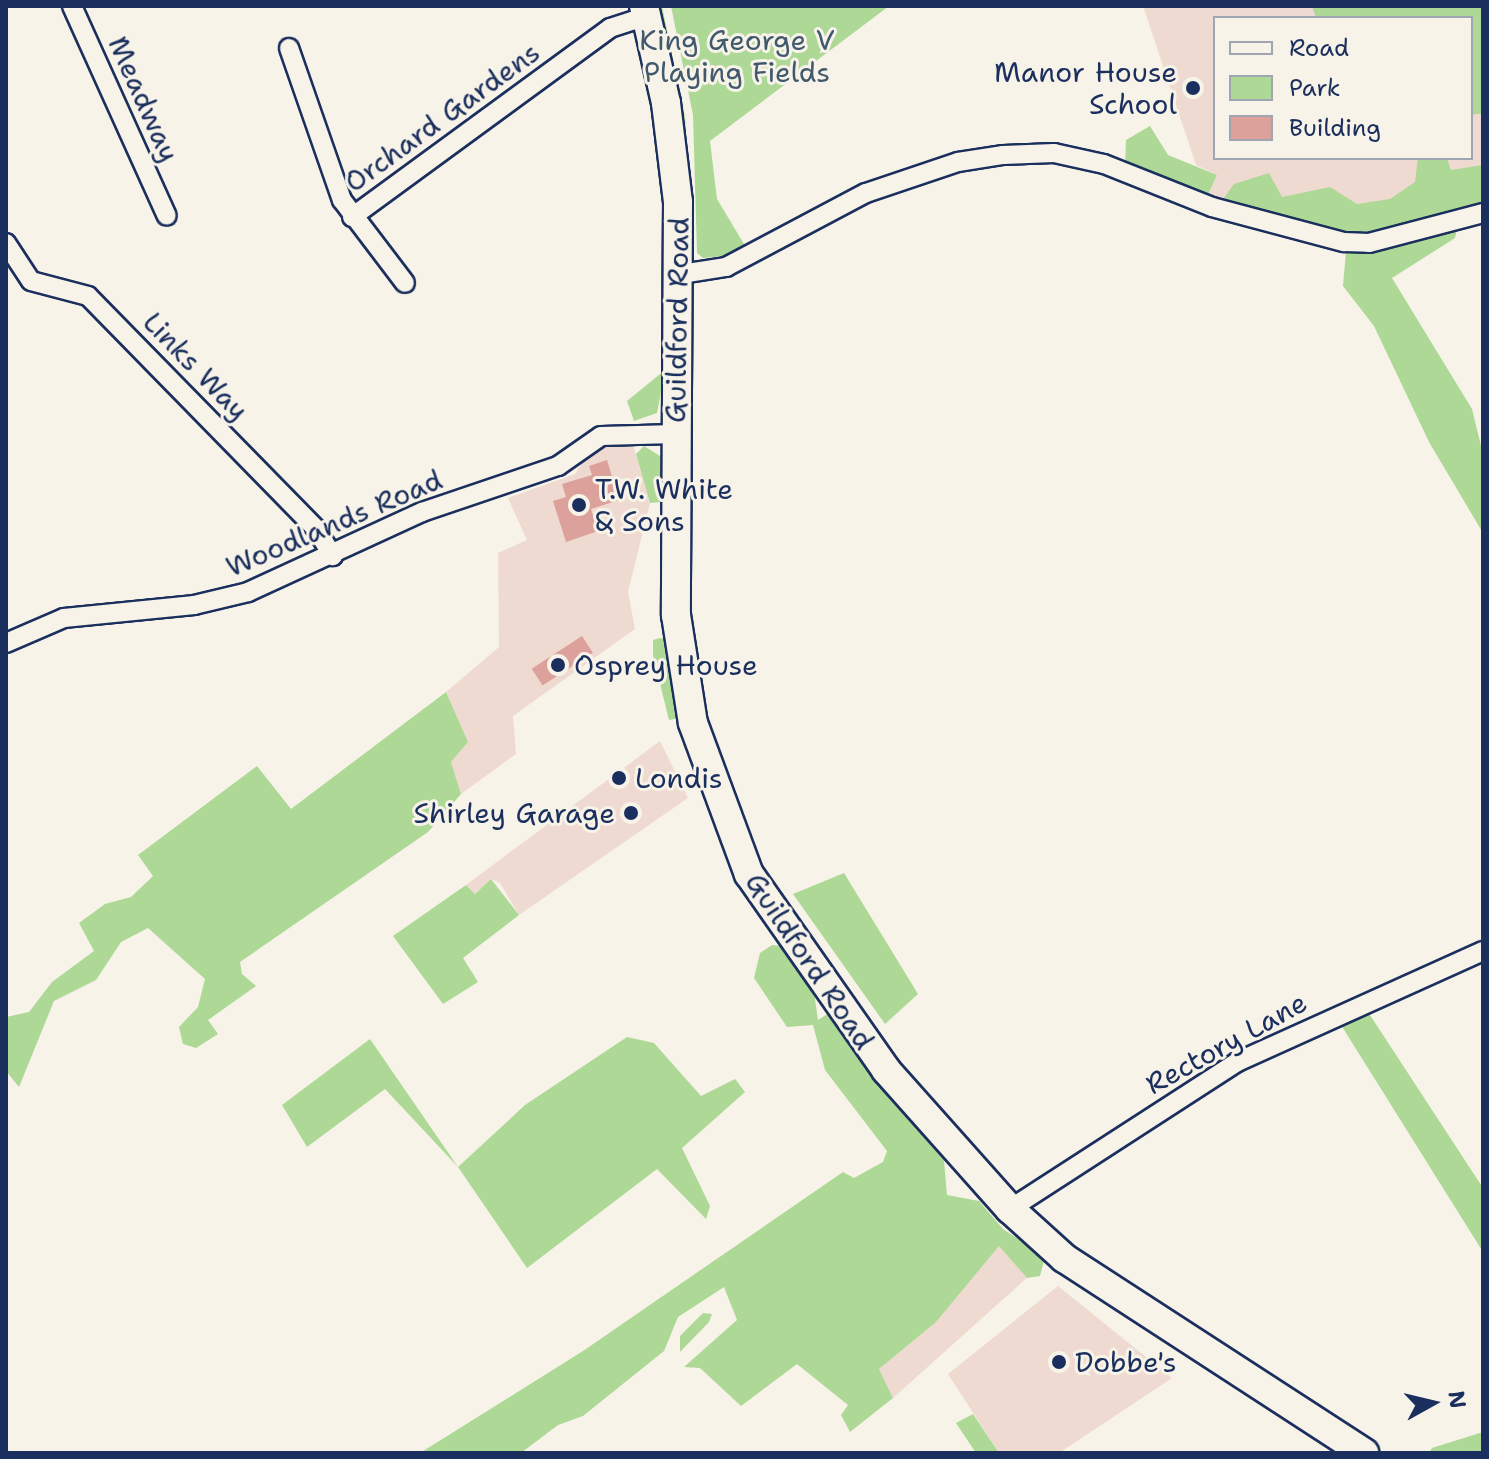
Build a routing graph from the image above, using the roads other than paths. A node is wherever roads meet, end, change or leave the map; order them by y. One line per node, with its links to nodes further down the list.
1 (72, 6): 5 (street, Meadway)
2 (645, 11): 6 (street, Orchard Gardens); 8 (main road, Guildford Road)
3 (289, 48): 6 (street, Orchard Gardens)
4 (1483, 213): 8 (street)
5 (167, 216)
6 (352, 217): 9 (street, Orchard Gardens)
7 (6, 243): 11 (street, Links Way)
8 (681, 274): 10 (main road, Guildford Road)
9 (405, 283)
10 (675, 434): 11 (street, Woodlands Road); 14 (main road, Guildford Road)
11 (333, 556): 12 (street, Woodlands Road)
12 (6, 643)
13 (1483, 951): 14 (street, Rectory Lane)
14 (1010, 1209): 15 (main road, Guildford Road)
15 (1364, 1453)

